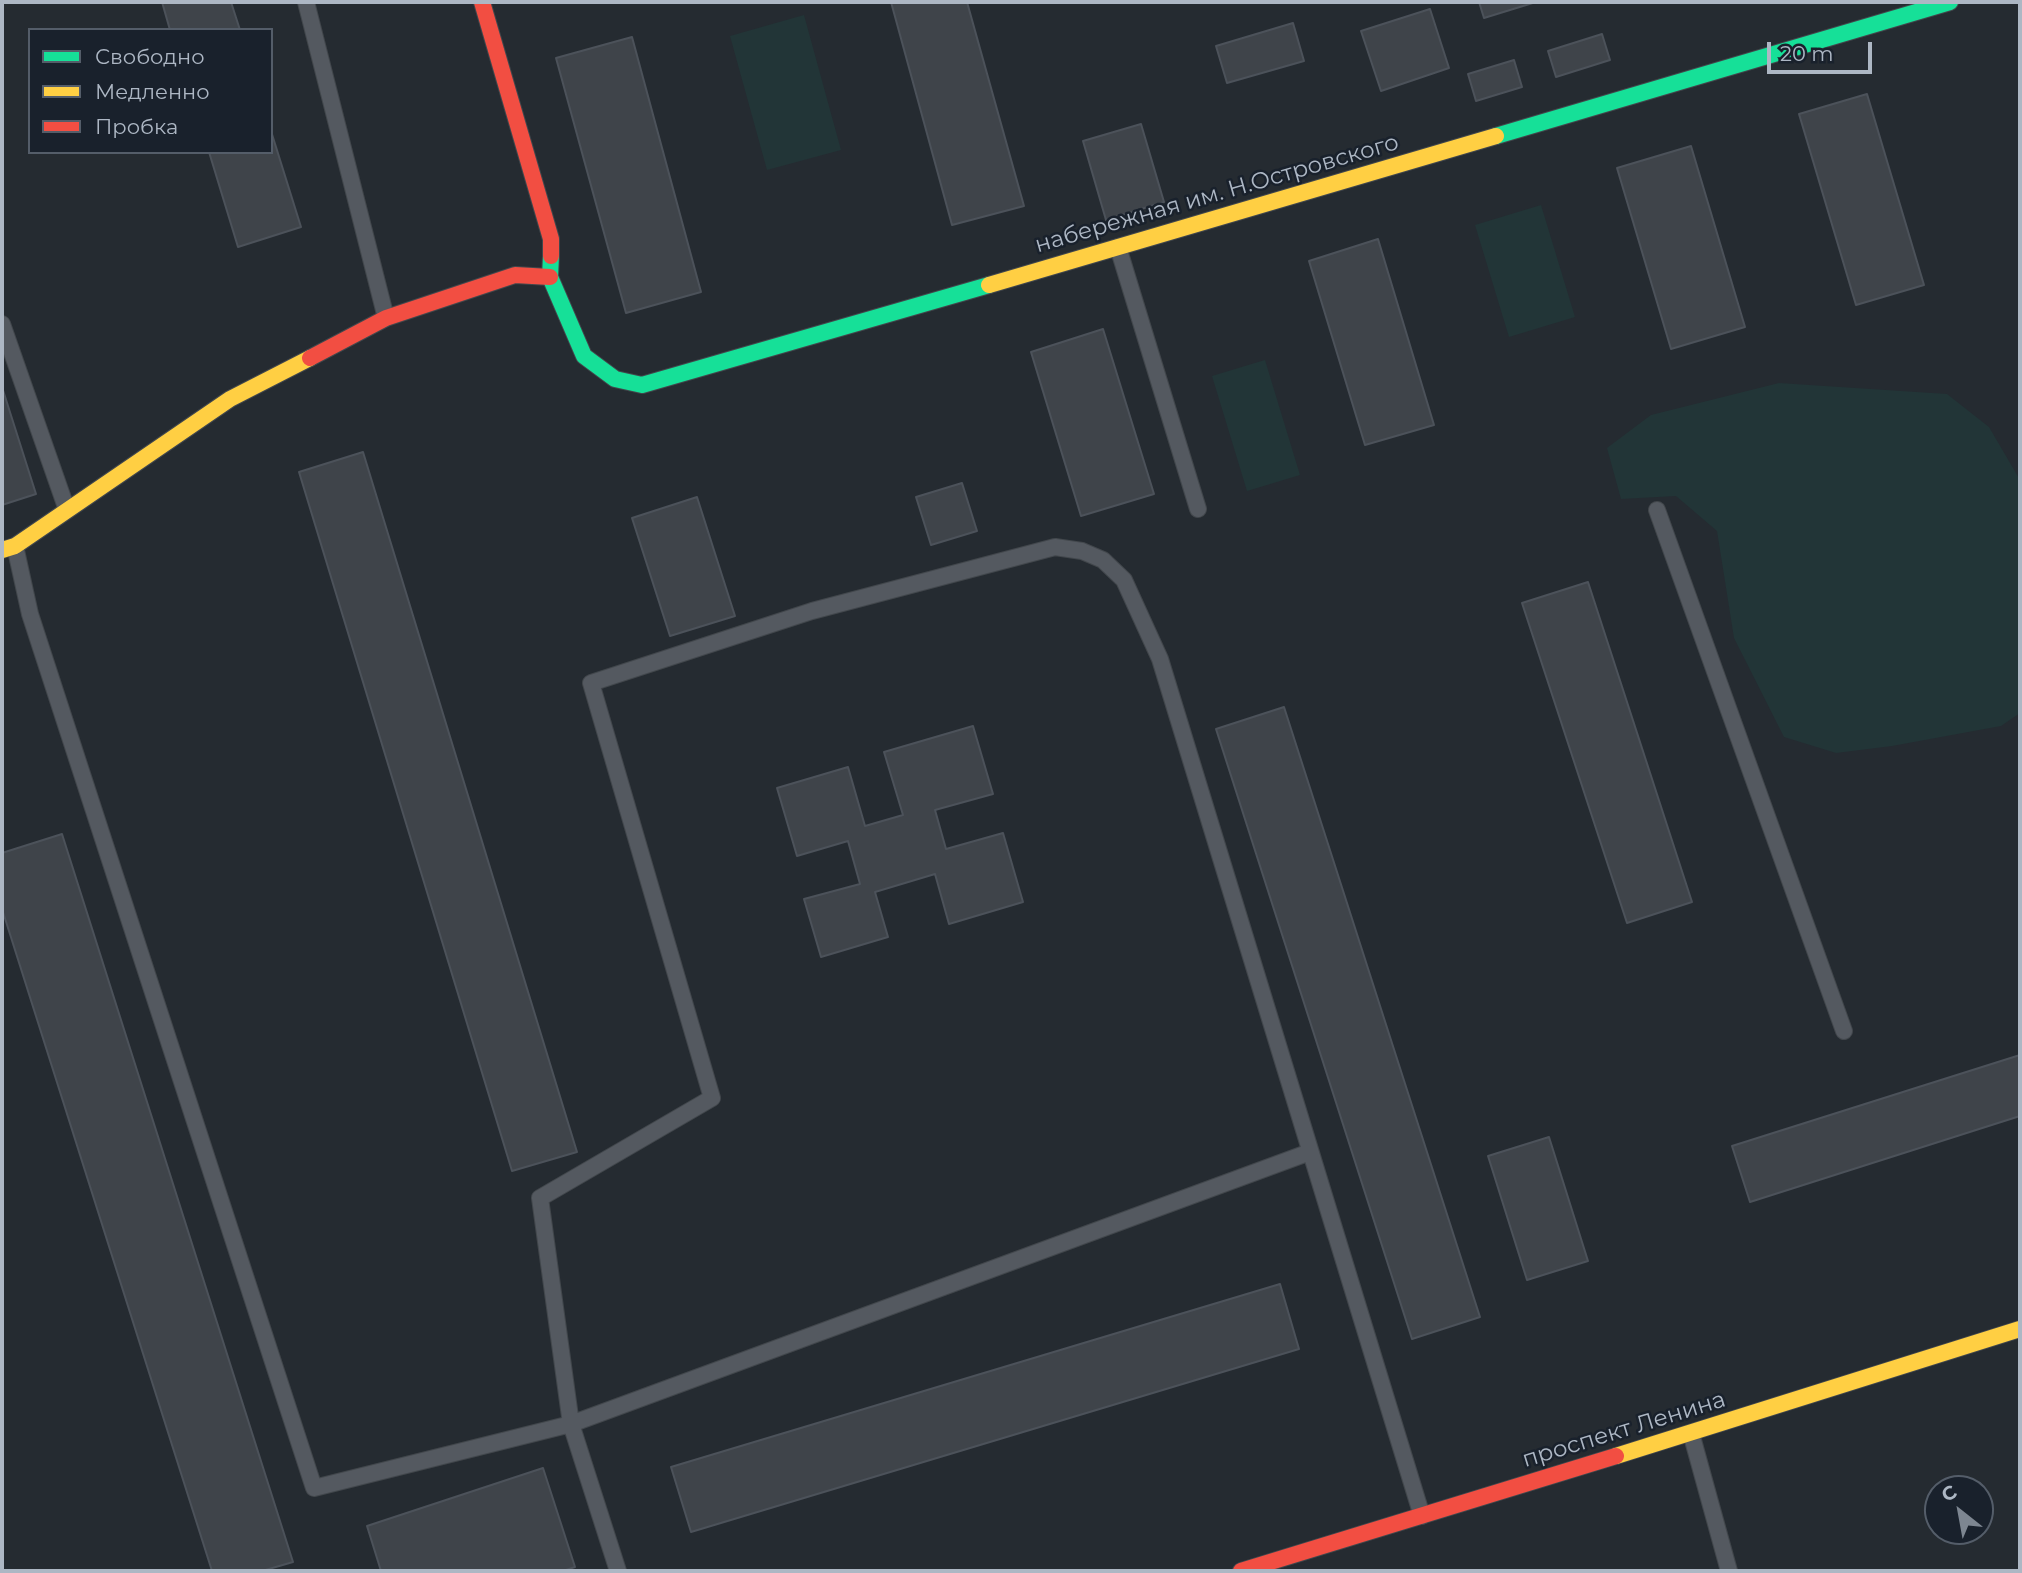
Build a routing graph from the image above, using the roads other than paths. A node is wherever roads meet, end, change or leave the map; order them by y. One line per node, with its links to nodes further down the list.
1 (306, 2): 6 (lane)
2 (482, 2): 5 (street)
3 (1950, 2): 4 (street, набережная им. Н.Островского)
4 (1118, 247): 5 (street, набережная им. Н.Островского); 8 (lane)
5 (551, 277): 6 (street)
6 (386, 318): 10 (street)
7 (2, 324): 10 (lane)
8 (1198, 509)
9 (1657, 510): 12 (lane)
10 (67, 511): 11 (street)
11 (8, 548): 15 (lane)
12 (1844, 1031)
13 (1310, 1152): 15 (lane); 15 (lane); 17 (lane)
14 (2020, 1329): 16 (street, проспект Ленина)
15 (571, 1424): 18 (lane)
16 (1690, 1433): 17 (street, проспект Ленина); 20 (lane)
17 (1422, 1516): 19 (street, проспект Ленина)
18 (618, 1571)
19 (1241, 1571)
20 (1728, 1571)

